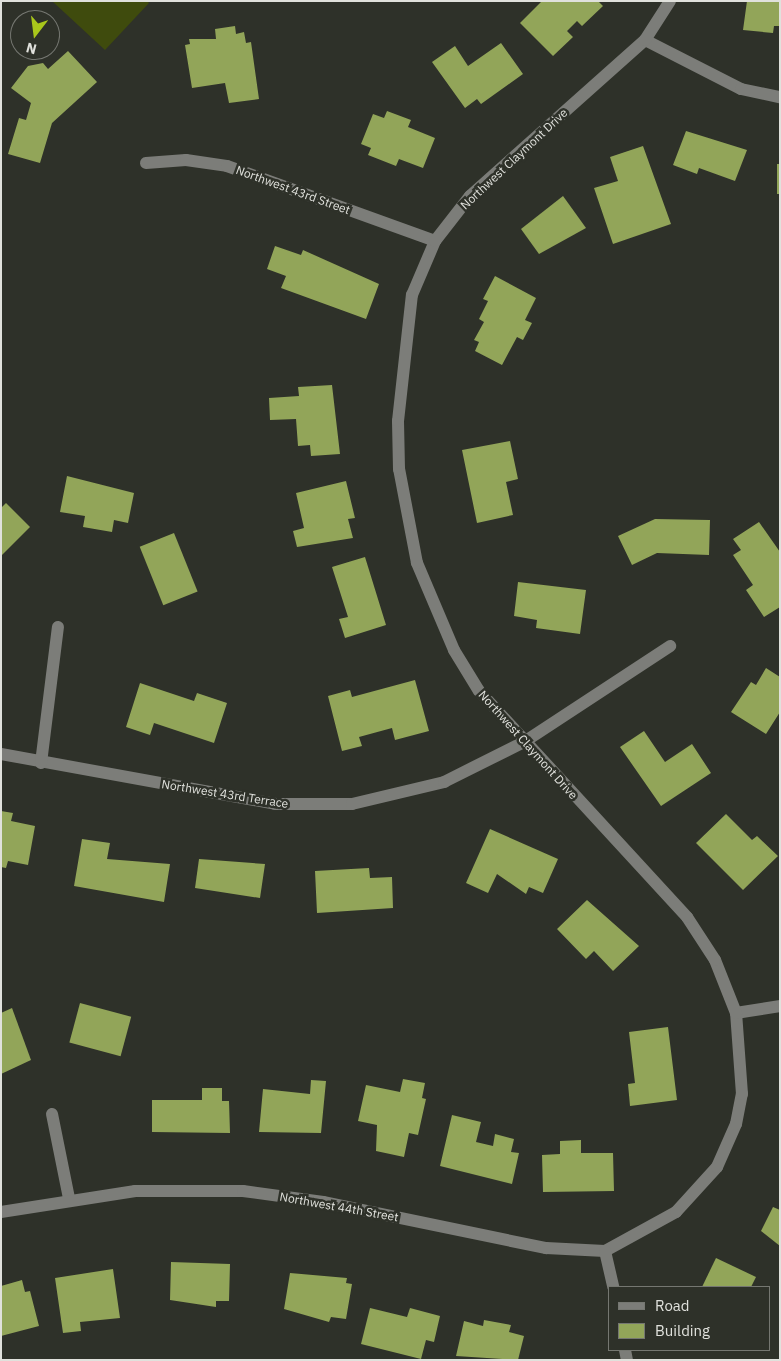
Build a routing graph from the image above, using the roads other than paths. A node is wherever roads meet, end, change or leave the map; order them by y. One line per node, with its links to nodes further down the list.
1 (670, 1): 2 (street, Northwest Claymont Drive)
2 (645, 40): 3 (street); 5 (street, Northwest Claymont Drive)
3 (780, 97)
4 (146, 163): 5 (street, Northwest 43rd Street)
5 (435, 241): 8 (street, Northwest Claymont Drive)
6 (58, 627): 10 (street)
7 (670, 646): 8 (street, Northwest 43rd Terrace)
8 (524, 742): 10 (street, Northwest 43rd Terrace); 12 (street, Northwest Claymont Drive)
9 (1, 754): 10 (street, Northwest 43rd Terrace)
10 (41, 763)
11 (780, 1006): 12 (street)
12 (736, 1013): 16 (street, Northwest Claymont Drive)
13 (52, 1114): 14 (street)
14 (69, 1198): 15 (street, Northwest 44th Street); 16 (street, Northwest 44th Street)
15 (1, 1212)
16 (606, 1251): 17 (street)
17 (613, 1286)

